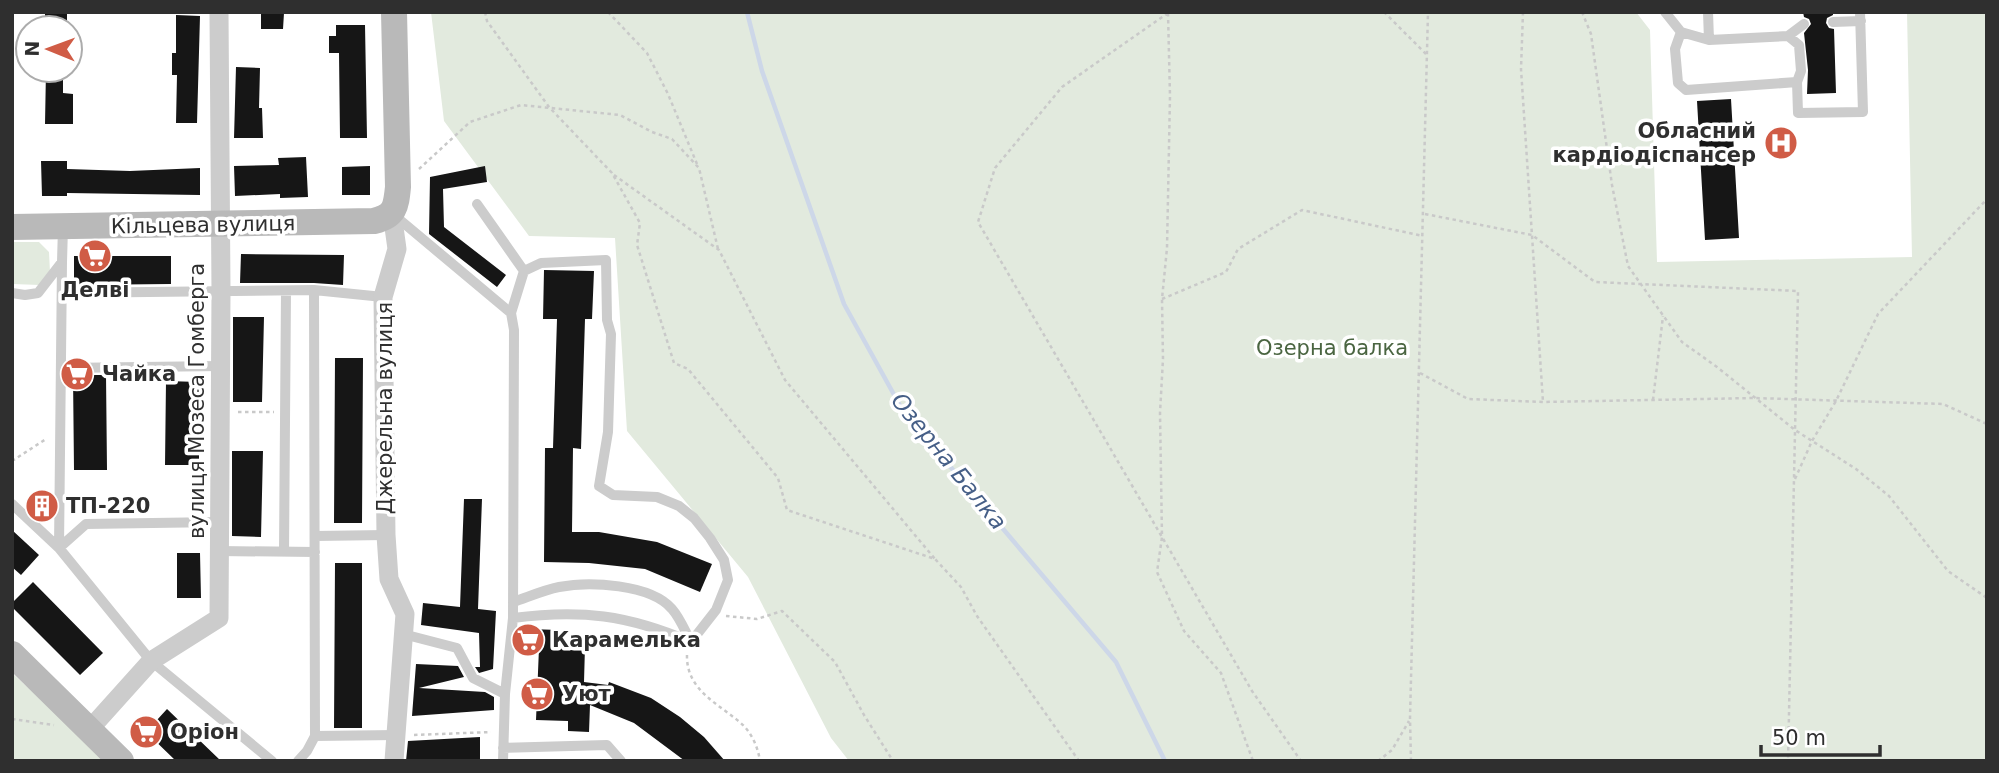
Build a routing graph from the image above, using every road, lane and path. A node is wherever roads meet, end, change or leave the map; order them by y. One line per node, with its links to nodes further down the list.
1 (219, 12): 28 (street, вулиця Мозеса Гомберга)
2 (394, 12): 23 (main road, Джерельна вулиця)
3 (485, 12): 20 (path)
4 (608, 12): 21 (path)
5 (1384, 12): 18 (path)
6 (1429, 12): 18 (path)
7 (1523, 12): 31 (path)
8 (1583, 12): 36 (path)
9 (1665, 12): 15 (lane)
10 (1708, 12): 17 (lane)
11 (1168, 13): 43 (path); 66 (path)
12 (1860, 17): 13 (lane); 19 (lane)
13 (1833, 22)
14 (1804, 24): 16 (lane)
15 (1681, 33): 17 (lane); 19 (lane)
16 (1788, 36): 17 (lane); 19 (lane)
17 (1709, 40)
18 (1426, 54): 27 (path)
19 (1797, 82)
20 (549, 107): 21 (path); 22 (path); 23 (path)
21 (699, 168): 33 (path)
22 (612, 173): 33 (path); 71 (path)
23 (398, 187): 26 (main road, Джерельна вулиця)
24 (1987, 199): 53 (path)
25 (477, 204): 35 (lane)
26 (392, 213): 28 (main road, Кільцева вулиця); 42 (street, Джерельна вулиця); 44 (lane)
27 (1424, 214): 31 (path); 32 (path)
28 (219, 225): 29 (main road, Кільцева вулиця); 39 (street, вулиця Мозеса Гомберга)
29 (64, 226): 30 (main road, Кільцева вулиця); 34 (lane)
30 (12, 227)
31 (1532, 234): 36 (path); 52 (path)
32 (1424, 236): 43 (path); 48 (path)
33 (719, 250): 71 (path)
34 (62, 261): 40 (lane); 41 (lane)
35 (524, 271): 44 (lane); 74 (lane)
36 (1641, 285): 45 (path); 51 (path)
37 (314, 290): 38 (lane); 42 (lane); 65 (lane)
38 (286, 291): 39 (lane); 55 (lane)
39 (221, 292): 41 (lane); 46 (street, вулиця Мозеса Гомберга)
40 (12, 293)
41 (62, 293): 47 (lane)
42 (383, 297): 64 (street, Джерельна вулиця)
43 (1162, 299): 66 (path)
44 (511, 313): 73 (lane)
45 (1663, 315): 49 (path); 50 (path)
46 (221, 366): 47 (lane); 54 (street, вулиця Мозеса Гомберга)
47 (62, 368): 57 (lane)
48 (1420, 373): 52 (path); 81 (path)
49 (1755, 398): 50 (path); 51 (path); 58 (path)
50 (1653, 400): 52 (path)
51 (1797, 400): 53 (path); 58 (path)
52 (1543, 401)
53 (1836, 401): 56 (path); 59 (path)
54 (221, 412): 55 (path); 63 (street, вулиця Мозеса Гомберга)
55 (285, 412): 69 (lane)
56 (1987, 424)
57 (61, 430): 60 (path); 67 (lane)
58 (1795, 430): 59 (path); 61 (path)
59 (1812, 441): 61 (path); 72 (path)
60 (12, 461)
61 (1794, 482): 102 (path)
62 (12, 504): 67 (lane)
63 (219, 522): 67 (lane); 68 (street, вулиця Мозеса Гомберга)
64 (386, 535): 65 (lane); 76 (street, Джерельна вулиця)
65 (315, 536): 70 (lane)
66 (1162, 537): 98 (path); 99 (path)
67 (59, 548): 79 (lane)
68 (219, 551): 69 (lane); 79 (street, вулиця Мозеса Гомберга)
69 (284, 552): 70 (lane)
70 (315, 552): 87 (lane)
71 (935, 559): 97 (path)
72 (1987, 598)
73 (513, 602): 75 (lane); 77 (lane)
74 (716, 610): 77 (lane); 96 (path)
75 (513, 618): 77 (lane); 80 (lane)
76 (403, 635): 80 (lane); 86 (street, Джерельна вулиця)
77 (691, 642): 95 (path)
78 (12, 654): 84 (main road)
79 (152, 661): 84 (street, вулиця Мозеса Гомберга); 90 (lane)
80 (505, 694): 85 (lane)
81 (1410, 718): 100 (path); 101 (path)
82 (12, 719): 83 (path)
83 (54, 725)
84 (89, 730): 89 (main road)
85 (504, 732): 86 (path); 88 (lane)
86 (397, 735): 87 (lane); 92 (street, Джерельна вулиця)
87 (315, 736): 91 (lane)
88 (503, 748): 93 (lane); 94 (lane)
89 (121, 761)
90 (272, 761)
91 (298, 761)
92 (394, 761)
93 (503, 761)
94 (621, 761)
95 (760, 761)
96 (893, 761)
97 (1079, 761)
98 (1253, 761)
99 (1301, 761)
100 (1378, 761)
101 (1411, 761)
102 (1788, 761)

